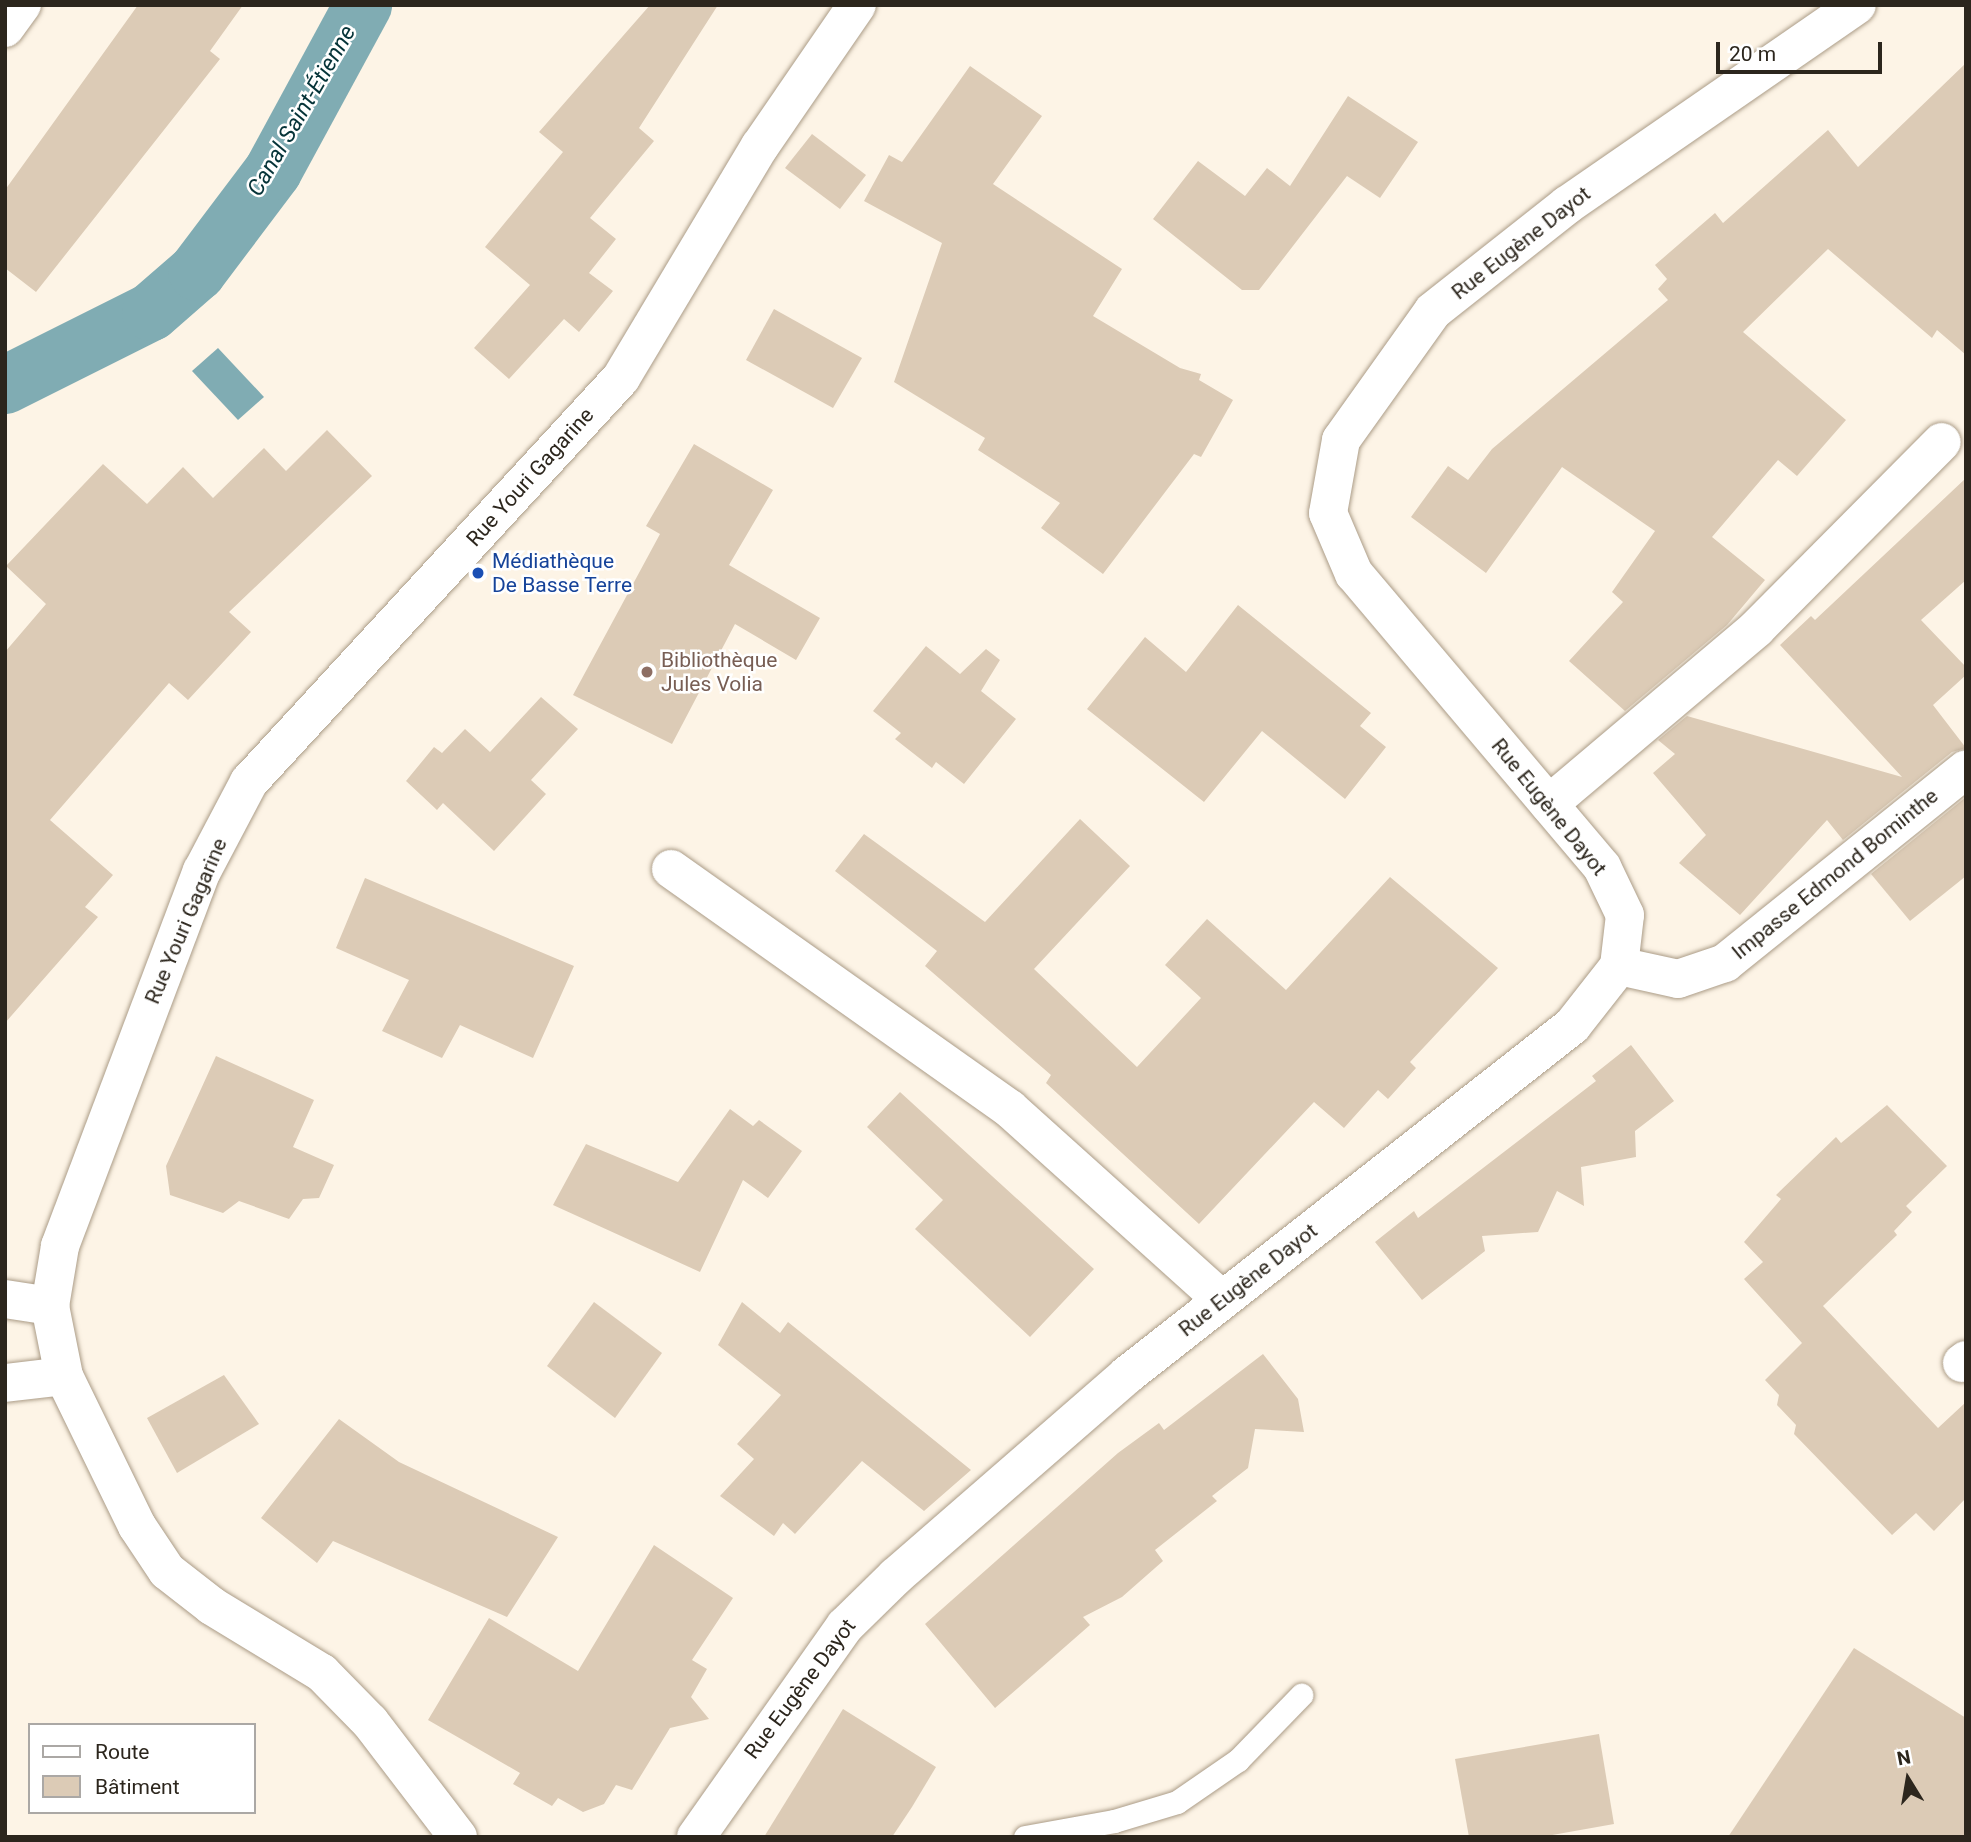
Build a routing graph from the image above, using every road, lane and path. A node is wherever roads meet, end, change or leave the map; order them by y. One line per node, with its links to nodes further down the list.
1 (22, 5): 4 (street)
2 (857, 5): 12 (street, Rue Youri Gagarine)
3 (1857, 5): 7 (street, Rue Eugène Dayot)
4 (5, 28)
5 (1942, 442): 7 (street)
6 (1966, 769): 9 (street, Impasse Edmond Bominthe)
7 (1549, 804): 9 (street, Rue Eugène Dayot)
8 (671, 869): 11 (street)
9 (1619, 967): 11 (street, Rue Eugène Dayot)
10 (5, 1299): 12 (street)
11 (1223, 1300): 17 (street, Rue Eugène Dayot)
12 (50, 1306): 13 (street, Rue Youri Gagarine)
13 (64, 1376): 14 (street); 16 (street, Rue Youri Gagarine)
14 (5, 1383)
15 (1301, 1695): 18 (lane)
16 (458, 1837)
17 (696, 1837)
18 (1026, 1837)

